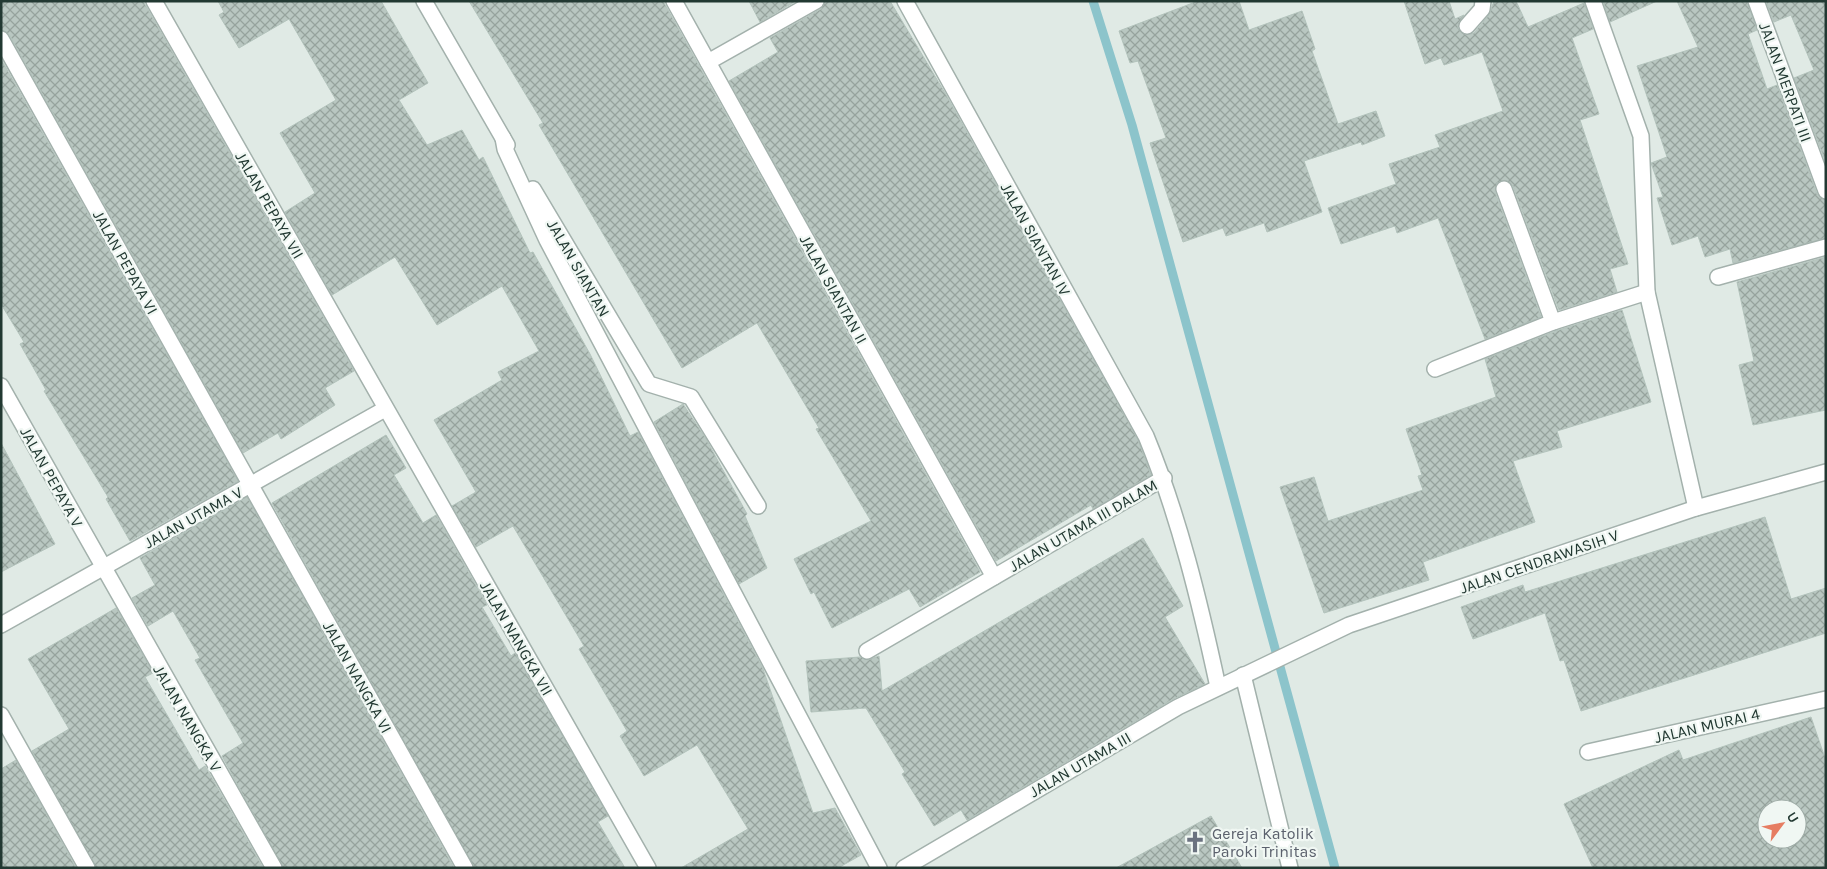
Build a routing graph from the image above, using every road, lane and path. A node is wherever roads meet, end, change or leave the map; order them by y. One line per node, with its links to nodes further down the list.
1 (154, 1): 21 (street, JALAN PEPAYA VII)
2 (424, 1): 12 (street, JALAN SIANTAN)
3 (674, 1): 11 (street, JALAN SIANTAN II)
4 (816, 1): 11 (street)
5 (905, 1): 25 (street, JALAN SIANTAN IV)
6 (1483, 1): 9 (street)
7 (1593, 1): 17 (street)
8 (1756, 1): 14 (street, JALAN MERPATI III)
9 (1467, 26)
10 (1, 39): 26 (street, JALAN PEPAYA VI)
11 (708, 62): 30 (street, JALAN SIANTAN II)
12 (503, 138): 27 (street, JALAN SIANTAN); 43 (street)
13 (1504, 189): 18 (street)
14 (1826, 192)
15 (1826, 247): 16 (street)
16 (1718, 277)
17 (1647, 292): 18 (street); 28 (street)
18 (1553, 322): 19 (street)
19 (1435, 369)
20 (1, 386): 22 (street, JALAN PEPAYA V)
21 (385, 409): 26 (street, JALAN UTAMA V); 42 (street, JALAN NANGKA VII)
22 (15, 410): 23 (street); 29 (street, JALAN PEPAYA V)
23 (1, 418)
24 (1826, 472): 28 (street, JALAN CENDRAWASIH V)
25 (1164, 478): 30 (street, JALAN UTAMA III DALAM); 35 (street, JALAN UTAMA III DALAM)
26 (250, 486): 29 (street, JALAN UTAMA V); 41 (street, JALAN NANGKA VI)
27 (758, 506)
28 (1696, 508): 33 (street, JALAN CENDRAWASIH V)
29 (103, 568): 31 (street, JALAN UTAMA V); 40 (street, JALAN NANGKA V)
30 (994, 577): 32 (street, JALAN UTAMA III DALAM)
31 (1, 625)
32 (867, 651)
33 (1259, 668): 34 (street, JALAN UTAMA III)
34 (1243, 675): 35 (street, JALAN UTAMA III); 45 (street)
35 (1218, 688): 44 (street, JALAN UTAMA III)
36 (1826, 699): 38 (street, JALAN MURAI 4)
37 (1, 715): 39 (street)
38 (1588, 752)
39 (87, 868)
40 (274, 868)
41 (466, 868)
42 (648, 868)
43 (879, 868)
44 (904, 868)
45 (1290, 868)

